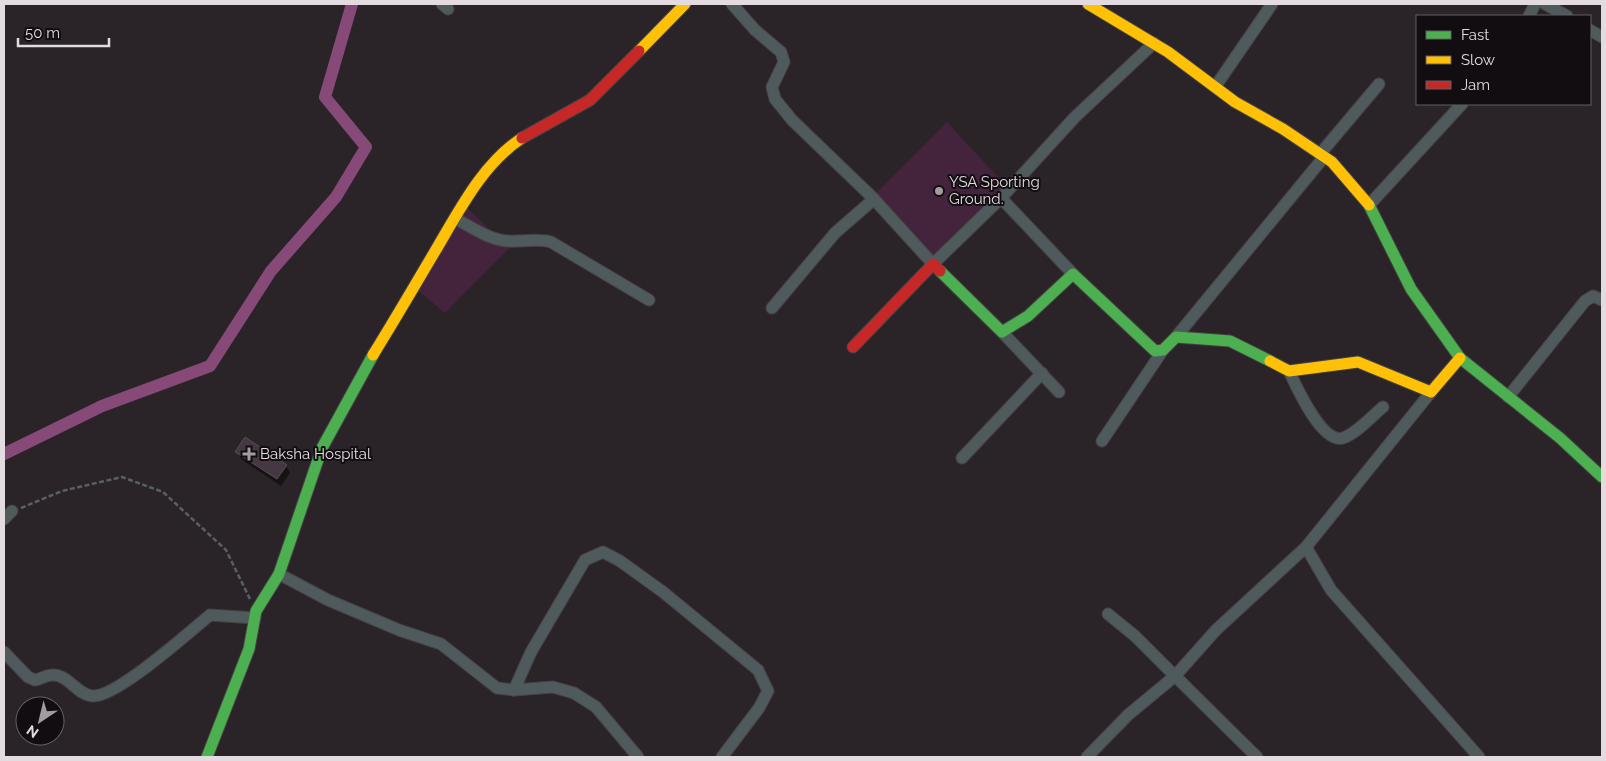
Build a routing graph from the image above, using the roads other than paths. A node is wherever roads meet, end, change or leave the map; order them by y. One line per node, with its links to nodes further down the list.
1 (685, 4): 19 (street)
2 (732, 4): 17 (street)
3 (1088, 4): 11 (street)
4 (1272, 4): 13 (street)
5 (1536, 4): 7 (street)
6 (1546, 4): 8 (street)
7 (1530, 15)
8 (1565, 15)
9 (1591, 31): 10 (street)
10 (1602, 37)
11 (1154, 43): 13 (street); 16 (street)
12 (1379, 84): 15 (street)
13 (1216, 87): 15 (street)
14 (1461, 105): 18 (street)
15 (1322, 156): 18 (street); 26 (street)
16 (1001, 198): 20 (street); 21 (street)
17 (874, 199): 20 (street); 24 (street)
18 (1369, 206): 29 (street)
19 (456, 219): 22 (street); 40 (street)
20 (933, 264): 25 (street); 27 (street)
21 (1073, 274): 25 (street); 28 (street)
22 (649, 300)
23 (1602, 300): 34 (street)
24 (772, 308)
25 (1002, 332): 31 (street)
26 (1176, 337): 28 (street); 30 (street)
27 (853, 347)
28 (1163, 350): 36 (street)
29 (1460, 358): 33 (street); 34 (street)
30 (1289, 371): 33 (street); 35 (street)
31 (1042, 373): 32 (street); 37 (street)
32 (1059, 392)
33 (1431, 392): 39 (street)
34 (1508, 396): 38 (street)
35 (1383, 407)
36 (1102, 441)
37 (962, 458)
38 (1602, 477)
39 (1306, 547): 44 (street); 51 (street)
40 (279, 574): 42 (street); 45 (street)
41 (1108, 614): 44 (street)
42 (256, 615): 43 (street); 46 (street)
43 (4, 652)
44 (1171, 672): 49 (street); 50 (street)
45 (514, 690): 47 (street); 48 (street)
46 (207, 757)
47 (638, 757)
48 (722, 757)
49 (1087, 757)
50 (1257, 757)
51 (1479, 757)

